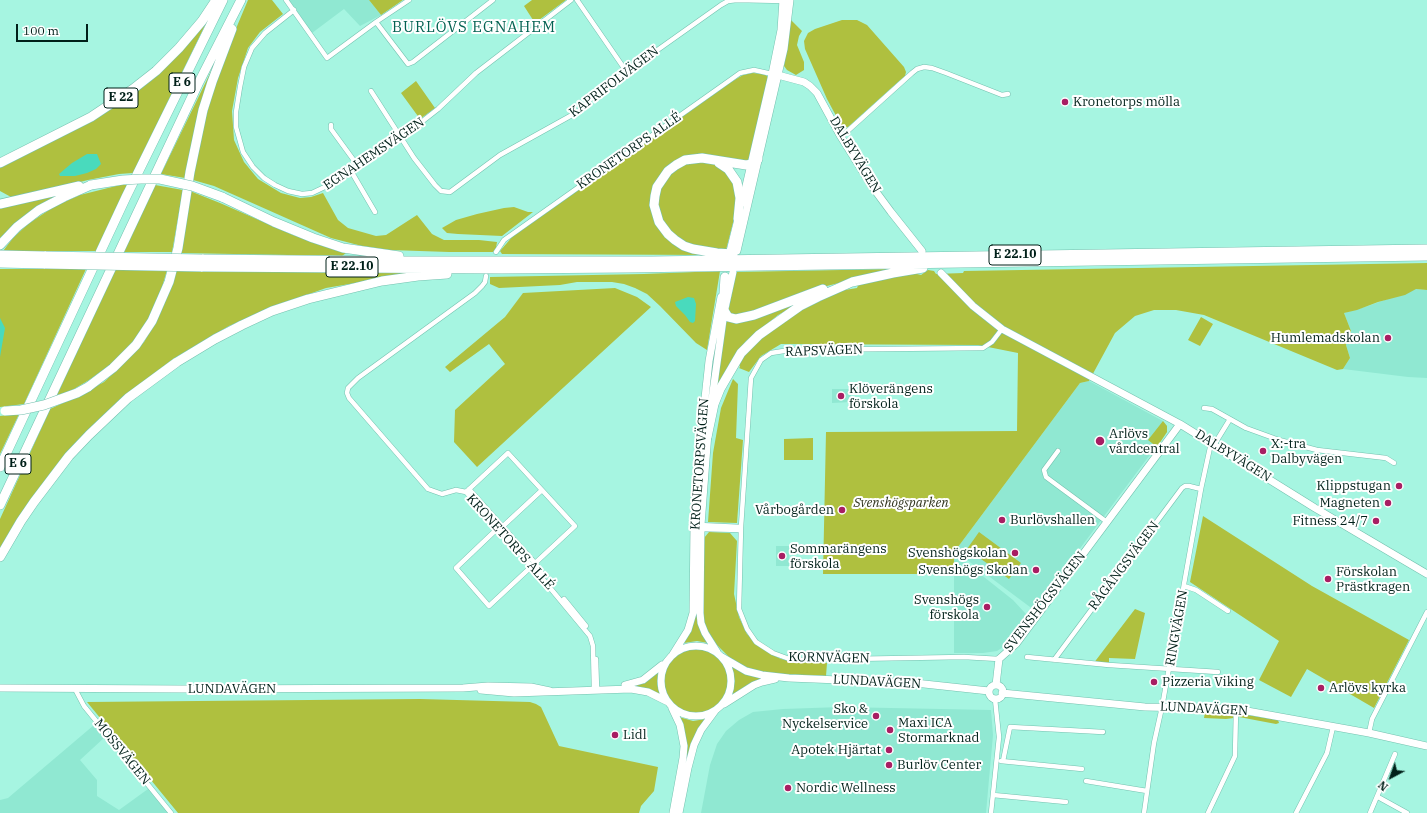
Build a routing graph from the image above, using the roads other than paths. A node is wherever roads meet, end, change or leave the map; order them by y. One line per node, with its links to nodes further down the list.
1 (216, 0): 25 (highway, E 22)
2 (222, 0): 61 (highway, E 6)
3 (241, 0): 65 (highway, E 6)
4 (245, 0): 54 (highway, bridge)
5 (286, 0): 14 (street)
6 (409, 0): 15 (street)
7 (493, 0): 15 (street)
8 (571, 0): 22 (street, EGNAHEMSVÄGEN)
9 (577, 0): 16 (street)
10 (718, 0): 13 (street)
11 (755, 0): 12 (street, KAPRIFOLVÄGEN); 13 (street, KAPRIFOLVÄGEN)
12 (787, 0): 17 (main road)
13 (721, 5): 16 (street, KAPRIFOLVÄGEN)
14 (294, 10): 15 (street); 27 (street, EGNAHEMSVÄGEN)
15 (376, 22)
16 (626, 71): 22 (street, KAPRIFOLVÄGEN)
17 (775, 75): 21 (main road, DALBYVÄGEN); 24 (main road); 37 (street, KRONETORPS ALLÉ)
18 (371, 91): 22 (street, KAPRIFOLVÄGEN)
19 (1008, 94): 21 (street)
20 (331, 125): 26 (street)
21 (841, 137): 36 (main road, DALBYVÄGEN)
22 (401, 138): 26 (street, EGNAHEMSVÄGEN)
23 (712, 160): 24 (highway); 33 (highway); 40 (highway)
24 (755, 162): 33 (main road); 33 (main road)
25 (0, 163)
26 (358, 166): 27 (street, EGNAHEMSVÄGEN)
27 (351, 171): 32 (street)
28 (91, 185): 30 (highway); 34 (highway); 42 (highway, bridge)
29 (0, 196): 30 (highway)
30 (17, 201): 31 (highway)
31 (0, 204)
32 (375, 212)
33 (738, 218)
34 (0, 245)
35 (1427, 249): 40 (highway, E 22.10)
36 (922, 251)
37 (496, 252)
38 (0, 255): 41 (highway, E 22.10)
39 (1427, 256): 44 (highway, E 22.10)
40 (782, 259): 42 (highway, E 22.10)
41 (45, 260): 43 (highway, E 22.10, bridge); 45 (highway, E 22.10)
42 (480, 260): 43 (highway, E 22.10)
43 (201, 263): 46 (highway, E 22.10)
44 (977, 263): 46 (highway, E 22.10); 50 (highway)
45 (0, 264)
46 (502, 269): 70 (highway)
47 (728, 273): 51 (highway); 67 (main road, KRONETORPSVÄGEN)
48 (941, 273): 52 (main road, DALBYVÄGEN)
49 (486, 276): 64 (street, KRONETORPS ALLÉ)
50 (852, 282): 51 (highway); 57 (highway)
51 (724, 313): 57 (main road, KRONETORPSVÄGEN)
52 (1002, 329): 56 (main road, DALBYVÄGEN); 69 (street, RAPSVÄGEN)
53 (1204, 408): 55 (street)
54 (2, 411)
55 (1230, 419): 58 (street, RINGVÄGEN); 60 (street)
56 (1180, 424): 58 (main road, DALBYVÄGEN); 66 (main road, SVENSHÖGSVÄGEN)
57 (707, 436): 67 (main road, KRONETORPSVÄGEN)
58 (1212, 444): 62 (street, RINGVÄGEN); 72 (main road, DALBYVÄGEN)
59 (1058, 452): 66 (street)
60 (1394, 463)
61 (0, 467)
62 (1201, 489): 73 (street, RINGVÄGEN); 81 (street, RÅGÅNGSVÄGEN)
63 (542, 490): 64 (street); 68 (street); 71 (street)
64 (467, 491): 68 (street, KRONETORPS ALLÉ)
65 (0, 504)
66 (1107, 522): 79 (main road, SVENSHÖGSVÄGEN)
67 (698, 527): 69 (street); 76 (main road, KRONETORPSVÄGEN); 77 (main road, KRONETORPSVÄGEN)
68 (500, 528): 71 (street, KRONETORPS ALLÉ); 71 (street)
69 (741, 528): 79 (street, KORNVÄGEN)
70 (0, 557)
71 (533, 565): 88 (street, KRONETORPS ALLÉ)
72 (1427, 574)
73 (1184, 586): 74 (street); 82 (street, RINGVÄGEN)
74 (1228, 611)
75 (1427, 612): 98 (street)
76 (673, 654): 77 (main road, LUNDAVÄGEN); 80 (main road, LUNDAVÄGEN)
77 (720, 655): 84 (main road, LUNDAVÄGEN); 94 (main road)
78 (1027, 657): 81 (street)
79 (999, 659): 85 (main road, SVENSHÖGSVÄGEN)
80 (667, 660): 88 (main road, LUNDAVÄGEN); 92 (main road, LUNDAVÄGEN)
81 (1054, 660): 82 (street)
82 (1169, 669): 83 (street); 93 (street, RINGVÄGEN)
83 (1218, 672)
84 (789, 678): 89 (main road, LUNDAVÄGEN); 94 (main road, LUNDAVÄGEN)
85 (996, 685): 89 (main road); 90 (main road)
86 (0, 688): 87 (main road, LUNDAVÄGEN)
87 (75, 689): 88 (main road, LUNDAVÄGEN); 109 (street, MOSSVÄGEN)
88 (596, 689): 92 (main road, LUNDAVÄGEN)
89 (989, 691): 91 (main road)
90 (1002, 693): 91 (main road); 93 (main road, LUNDAVÄGEN)
91 (995, 699): 101 (street)
92 (670, 704): 94 (main road, LUNDAVÄGEN); 110 (main road)
93 (1162, 707): 95 (main road, LUNDAVÄGEN); 105 (street, RINGVÄGEN)
94 (719, 708): 111 (main road)
95 (1236, 709): 96 (main road, LUNDAVÄGEN); 114 (street)
96 (1333, 727): 98 (main road, LUNDAVÄGEN); 115 (street)
97 (1103, 732): 102 (street)
98 (1369, 733): 99 (main road, LUNDAVÄGEN)
99 (1427, 746)
100 (1395, 754): 107 (street)
101 (997, 760): 102 (street); 106 (street)
102 (1003, 761): 103 (street)
103 (1082, 769)
104 (1086, 781): 105 (street)
105 (1147, 791): 113 (street, RINGVÄGEN)
106 (993, 795): 108 (street); 112 (street)
107 (1378, 797): 116 (street); 117 (street)
108 (1066, 802)
109 (171, 813)
110 (673, 813)
111 (679, 813)
112 (991, 813)
113 (1144, 813)
114 (1208, 813)
115 (1296, 813)
116 (1370, 813)
117 (1407, 813)

